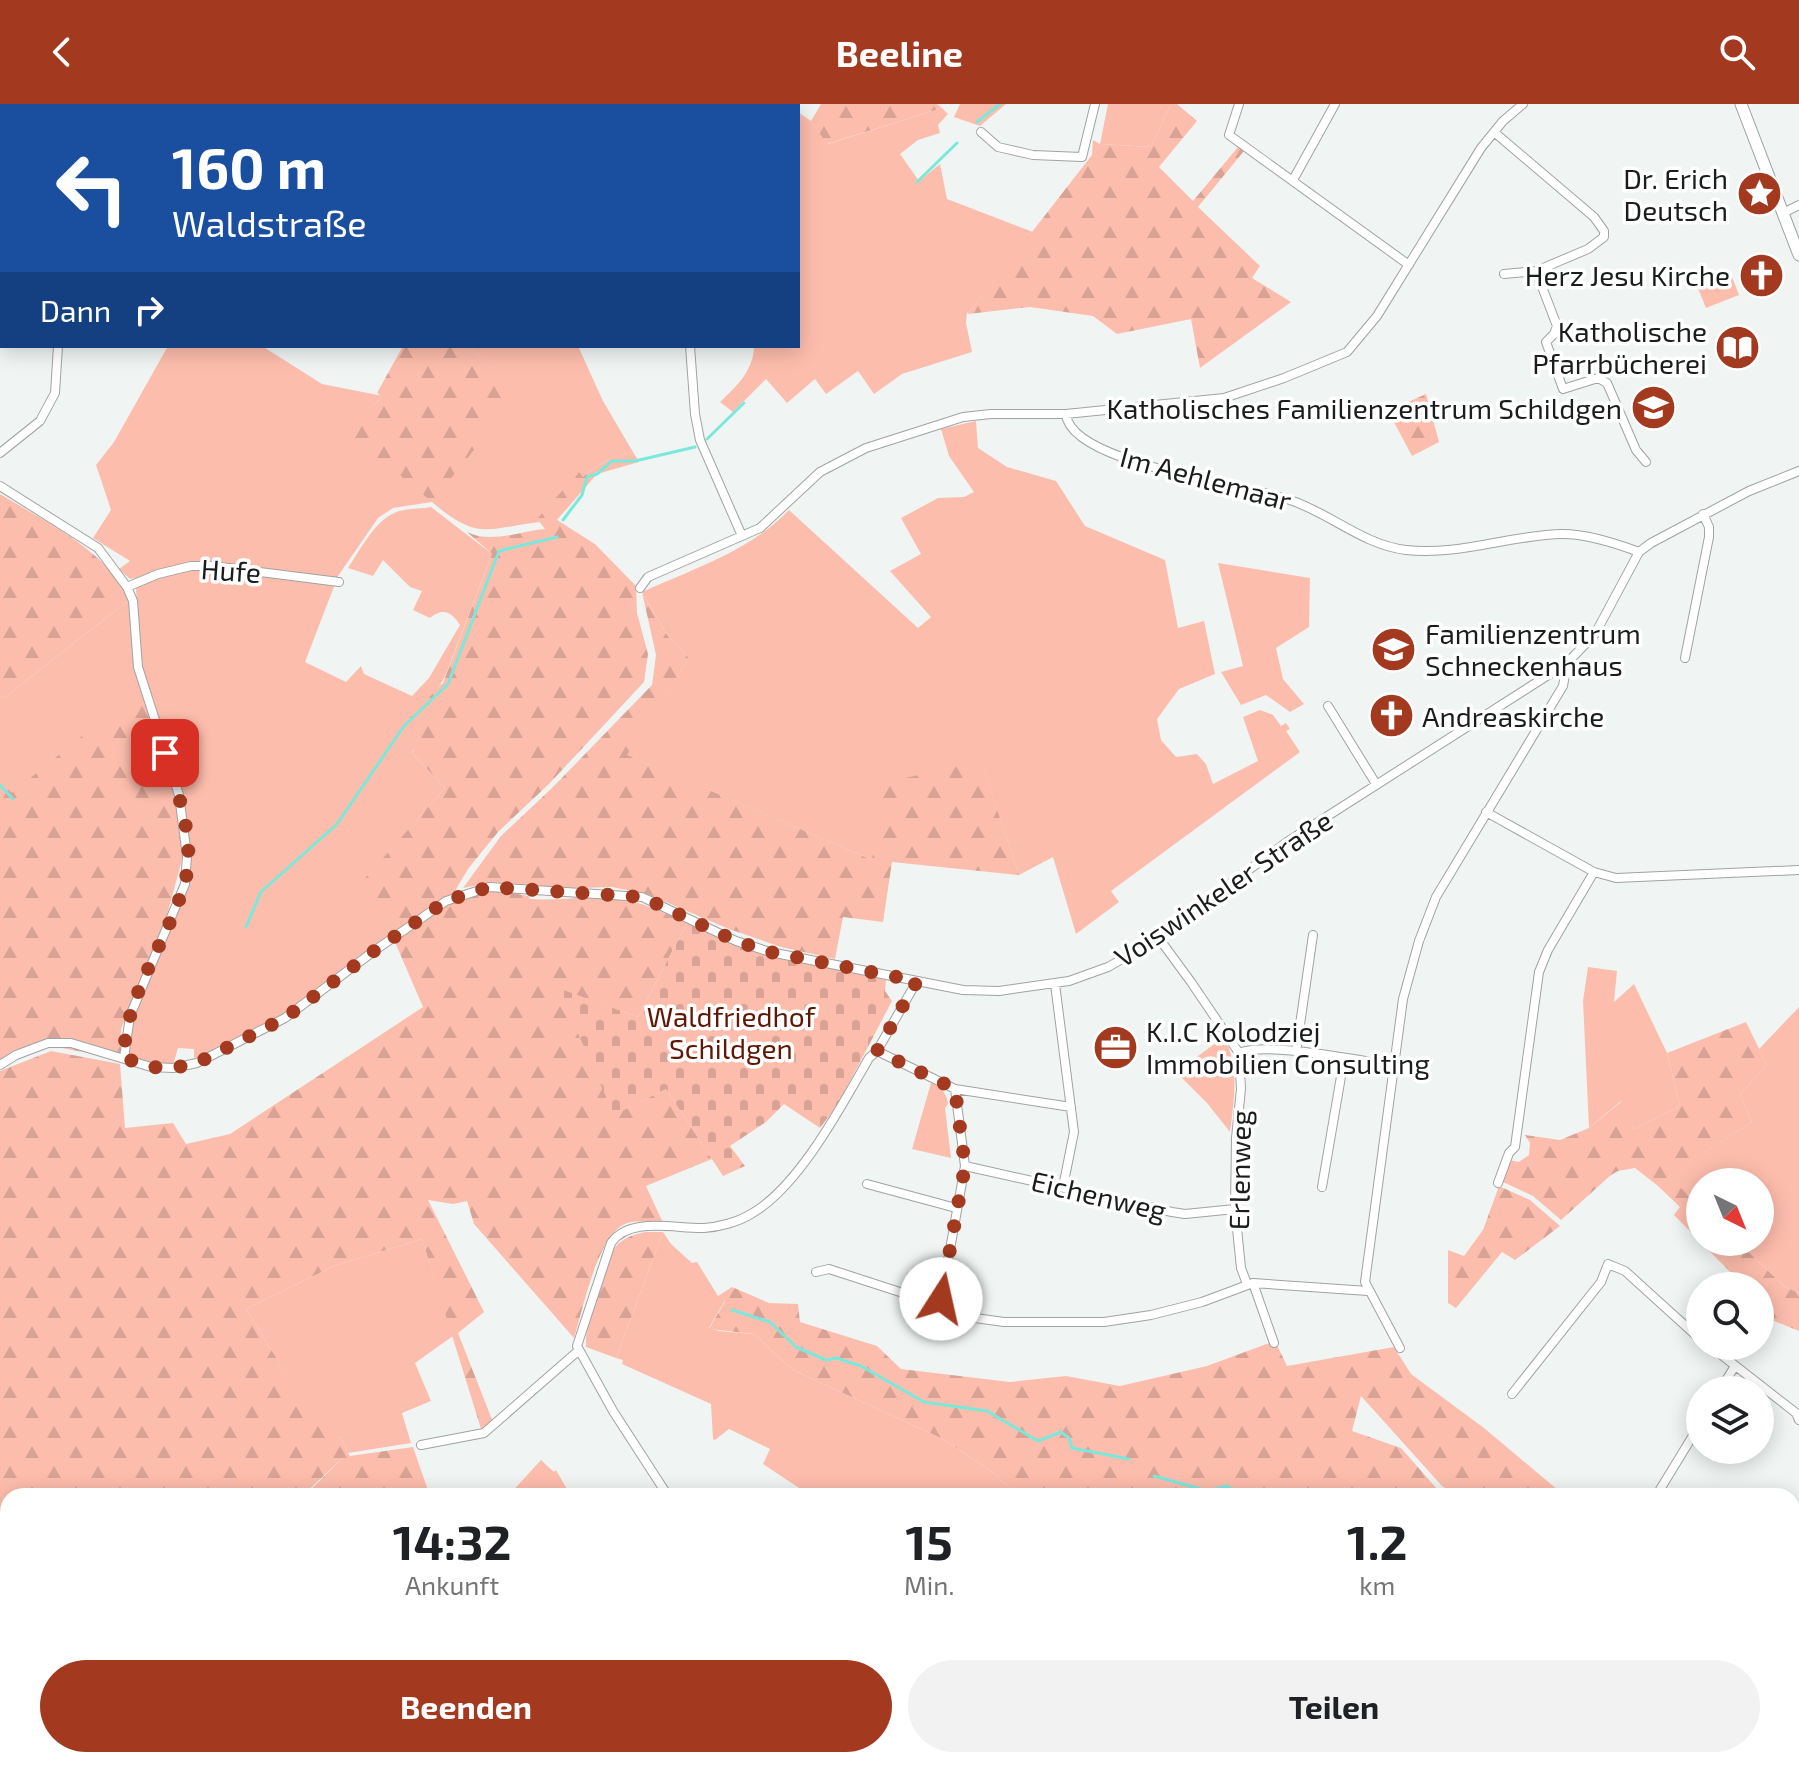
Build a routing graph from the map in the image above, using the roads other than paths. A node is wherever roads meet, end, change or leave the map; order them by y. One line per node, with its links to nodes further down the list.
1 (1095, 104): 6 (street)
2 (1239, 104): 8 (street)
3 (1335, 104): 8 (street)
4 (1523, 104): 7 (street)
5 (1741, 104): 10 (main road)
6 (981, 132)
7 (1494, 132): 12 (street); 13 (street)
8 (1293, 180): 12 (street)
9 (1799, 205): 10 (street)
10 (1783, 213): 11 (main road)
11 (1799, 255)
12 (1409, 265): 17 (street)
13 (1536, 271): 14 (street); 19 (street)
14 (1504, 274)
15 (58, 348): 18 (street)
16 (690, 348): 23 (street)
17 (1066, 414): 23 (street); 24 (street, Im Aehlemaar)
18 (0, 453)
19 (1646, 462)
20 (1799, 471): 22 (street)
21 (0, 486): 26 (street)
22 (1703, 514): 24 (street); 28 (street)
23 (742, 536): 27 (street)
24 (1639, 552): 29 (street, Voiswinkeler Straße)
25 (339, 582): 26 (street, Hufe)
26 (127, 587): 42 (street)
27 (640, 588)
28 (1685, 658)
29 (1567, 663): 31 (street, Voiswinkeler Straße); 32 (street)
30 (1328, 706): 31 (street)
31 (1376, 784): 36 (street, Voiswinkeler Straße)
32 (1486, 812): 34 (street); 45 (street)
33 (1799, 870): 34 (street)
34 (1594, 872): 49 (street)
35 (1313, 935): 40 (street)
36 (1158, 937): 38 (street, Voiswinkeler Straße); 41 (street)
37 (917, 981): 38 (street, Voiswinkeler Straße); 39 (street); 42 (street, Voiswinkeler Straße)
38 (1055, 984): 47 (street)
39 (877, 1051): 46 (street); 62 (street)
40 (1296, 1052): 41 (street); 43 (street)
41 (1239, 1053): 54 (street, Erlenweg)
42 (124, 1058): 44 (street, Voiswinkeler Straße)
43 (1344, 1059): 45 (street); 52 (street)
44 (0, 1065)
45 (1393, 1065): 57 (street)
46 (955, 1089): 47 (street); 48 (street)
47 (1071, 1107): 51 (street)
48 (965, 1166): 51 (street, Eichenweg); 53 (street)
49 (1498, 1183)
50 (867, 1184): 53 (street)
51 (1063, 1187): 54 (street, Eichenweg)
52 (1322, 1187)
53 (956, 1208): 58 (street)
54 (1235, 1209): 56 (street, Erlenweg)
55 (816, 1272): 58 (street)
56 (1250, 1284): 57 (street); 58 (street); 60 (street, Erlenweg)
57 (1368, 1291): 61 (street)
58 (941, 1299)
59 (1686, 1326): 66 (street)
60 (1274, 1343)
61 (1400, 1348)
62 (578, 1351): 68 (street); 70 (street)
63 (1728, 1360): 64 (street)
64 (1735, 1366): 65 (street); 67 (street)
65 (1729, 1376)
66 (1512, 1394)
67 (1799, 1420)
68 (421, 1445)
69 (1686, 1447): 71 (street)
70 (663, 1488)
71 (1661, 1488)

